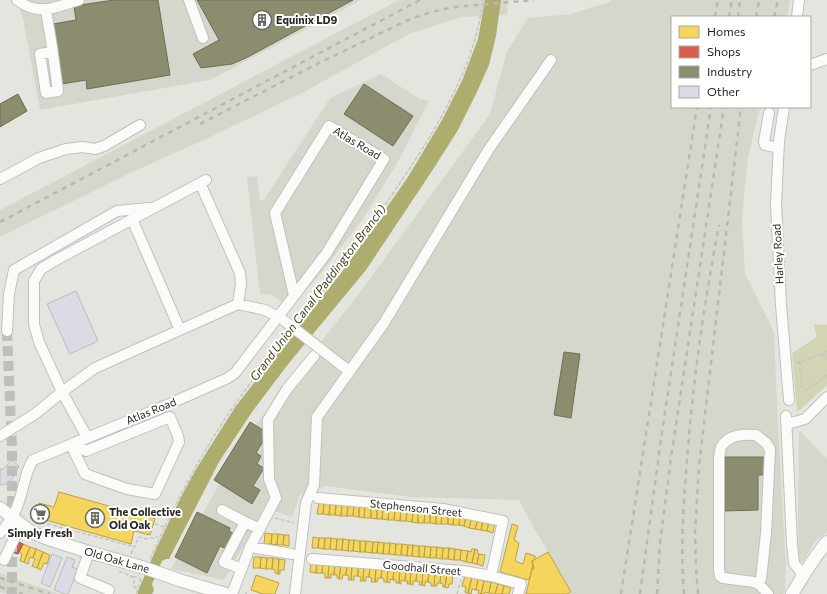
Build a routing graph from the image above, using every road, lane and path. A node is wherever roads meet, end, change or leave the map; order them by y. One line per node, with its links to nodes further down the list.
1 (17, 0): 6 (street)
2 (79, 0): 6 (street)
3 (189, 0): 8 (street)
4 (484, 0): 23 (path)
5 (799, 0): 7 (street)
6 (46, 10): 9 (street)
7 (797, 16)
8 (203, 38)
9 (52, 52)
10 (827, 59): 12 (street)
11 (551, 60): 33 (street)
12 (811, 65)
13 (784, 108): 16 (street, Harley Road)
14 (770, 113): 16 (street)
15 (140, 125): 17 (street)
16 (778, 148): 37 (street, Harley Road)
17 (0, 179)
18 (153, 208): 19 (street); 21 (street); 24 (street)
19 (132, 219): 25 (street); 35 (street)
20 (294, 295): 20 (street, Atlas Road); 22 (street, Atlas Road)
21 (238, 304): 22 (street); 25 (street)
22 (280, 318): 28 (street, bridge); 39 (street, Atlas Road)
23 (298, 323)
24 (7, 330)
25 (180, 330): 35 (street)
26 (288, 336): 49 (path)
27 (827, 351): 29 (path)
28 (318, 353): 33 (street); 43 (street)
29 (822, 354): 30 (path); 31 (path)
30 (827, 360)
31 (800, 361): 32 (path); 34 (path)
32 (792, 364)
33 (349, 371): 48 (street)
34 (827, 374)
35 (62, 392): 38 (street); 39 (street)
36 (827, 397): 65 (street)
37 (789, 400)
38 (0, 436)
39 (78, 441): 39 (street); 44 (street, Atlas Road)
40 (318, 498): 66 (street, Stephenson Street)
41 (0, 508): 44 (main road, Old Oak Lane)
42 (222, 510): 47 (street)
43 (267, 517): 48 (path); 50 (street)
44 (12, 518): 51 (street, Atlas Road); 56 (main road, Old Oak Lane); 60 (street)
45 (30, 518): 54 (path)
46 (150, 522): 49 (path)
47 (245, 522): 50 (street); 62 (street)
48 (304, 525): 74 (street)
49 (164, 528): 52 (path)
50 (260, 529): 55 (street)
51 (0, 533)
52 (159, 537): 54 (path); 61 (path)
53 (827, 542): 65 (main road)
54 (135, 547): 57 (path)
55 (250, 547): 58 (street); 62 (street)
56 (88, 552): 61 (main road, Old Oak Lane); 70 (street)
57 (132, 553)
58 (292, 554)
59 (312, 559): 64 (street, Goodhall Street)
60 (4, 560)
61 (144, 569): 67 (path); 69 (path); 72 (main road, Old Oak Lane, bridge)
62 (242, 569): 73 (street)
63 (117, 571): 67 (path)
64 (463, 571): 66 (street, Goodhall Street); 75 (path)
65 (803, 575): 78 (main road)
66 (491, 576): 76 (street, Goodhall Street)
67 (133, 577): 69 (path)
68 (759, 584): 68 (street); 77 (street)
69 (137, 589): 71 (path)
70 (109, 590)
71 (136, 594)
72 (226, 594)
73 (232, 594)
74 (295, 594)
75 (457, 594)
76 (518, 594)
77 (768, 594)
78 (792, 594)

